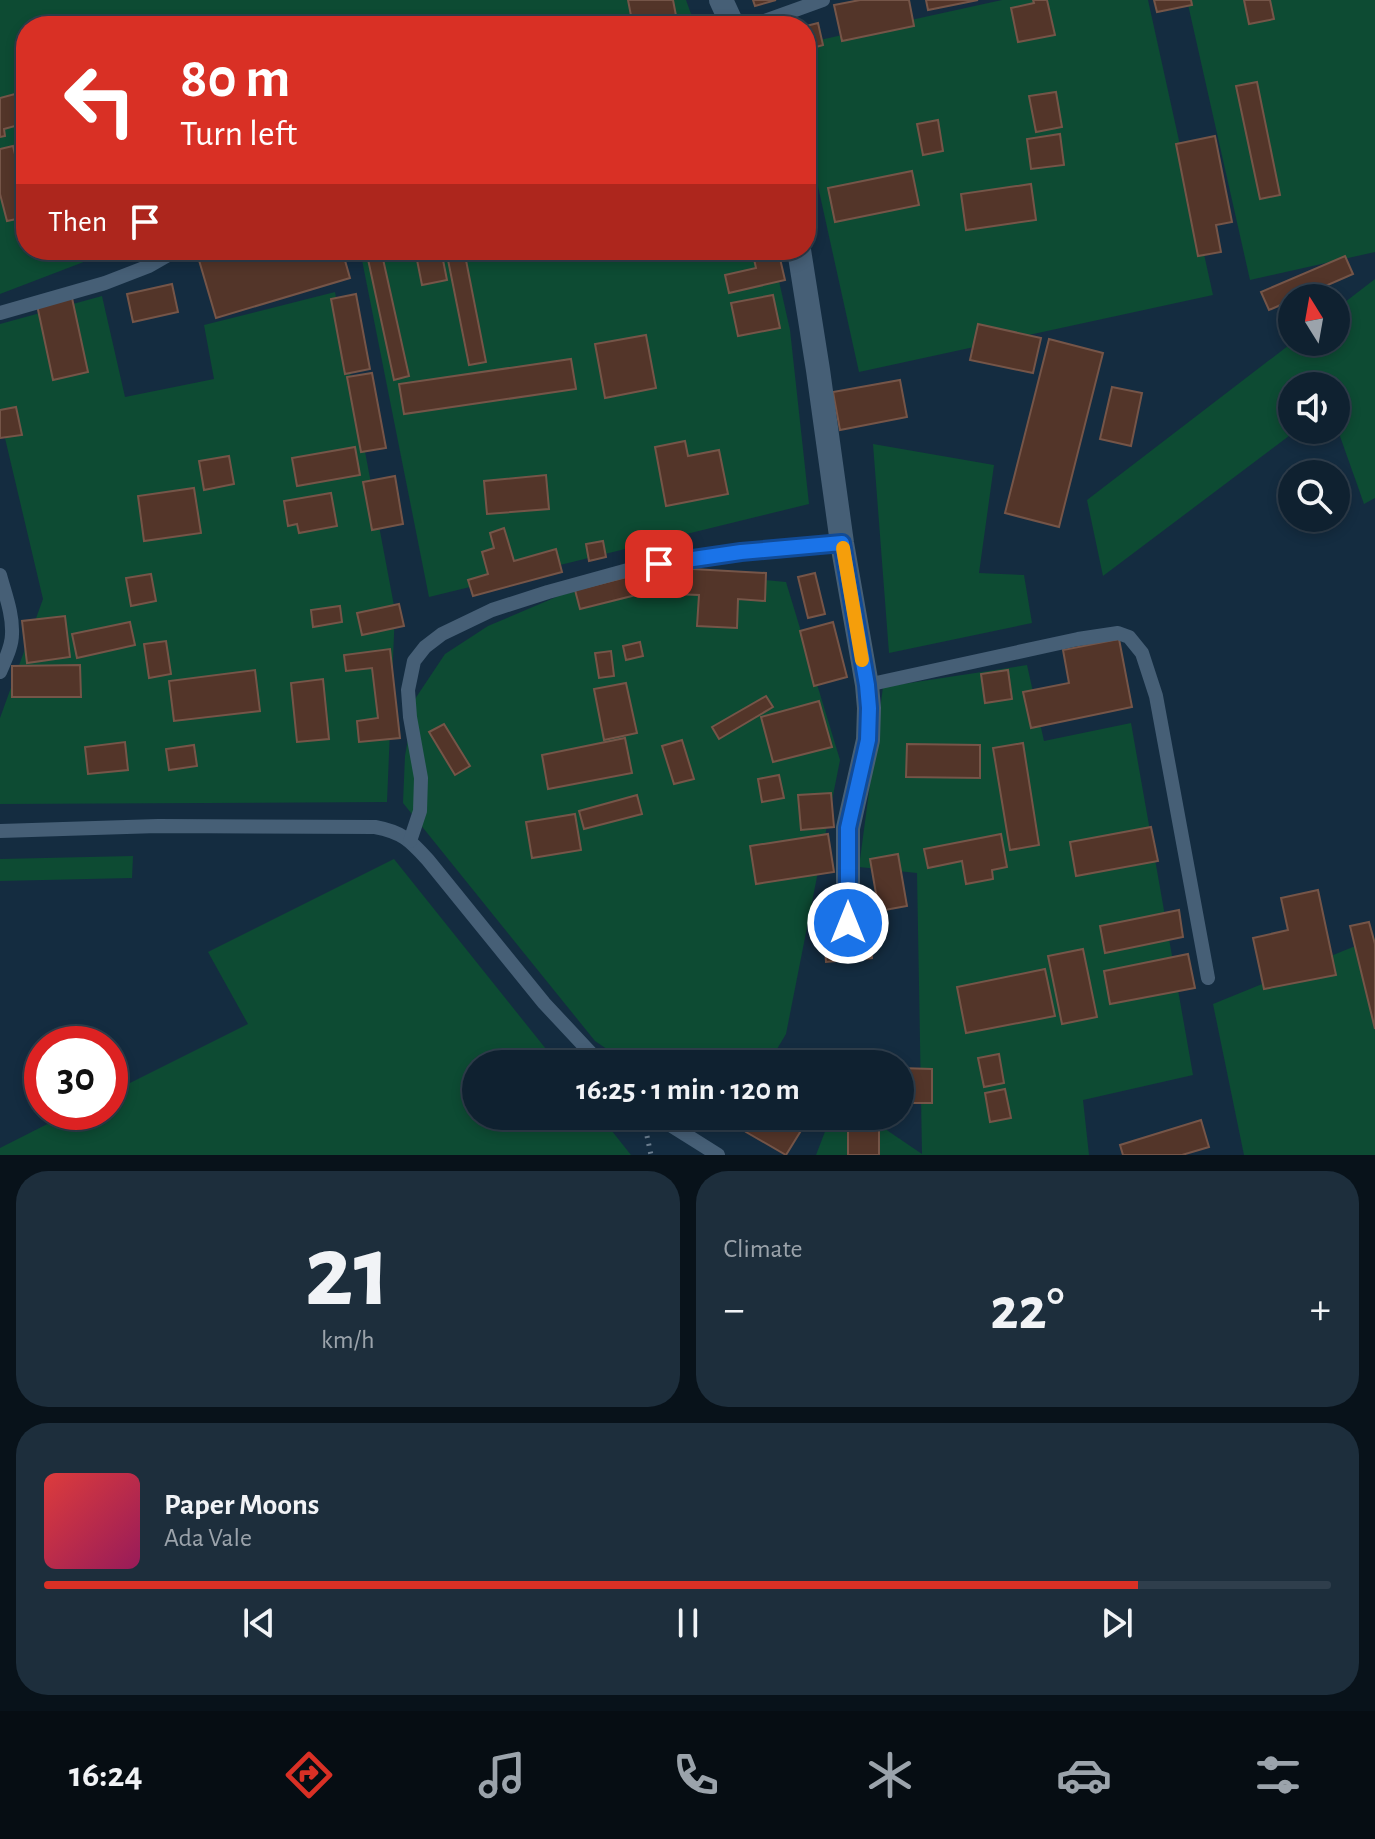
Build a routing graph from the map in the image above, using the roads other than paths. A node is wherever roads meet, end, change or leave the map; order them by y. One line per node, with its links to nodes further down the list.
1 (823, 0): 2 (lane)
2 (779, 16)
3 (160, 260): 5 (lane)
4 (801, 260): 6 (street)
5 (0, 313)
6 (842, 543): 9 (street); 11 (lane)
7 (0, 575): 8 (lane)
8 (0, 672)
9 (867, 685): 12 (street); 13 (lane)
10 (0, 831): 11 (lane)
11 (410, 841): 14 (lane)
12 (848, 923)
13 (1208, 978)
14 (588, 1050)
15 (678, 1130): 16 (lane)
16 (718, 1155)

